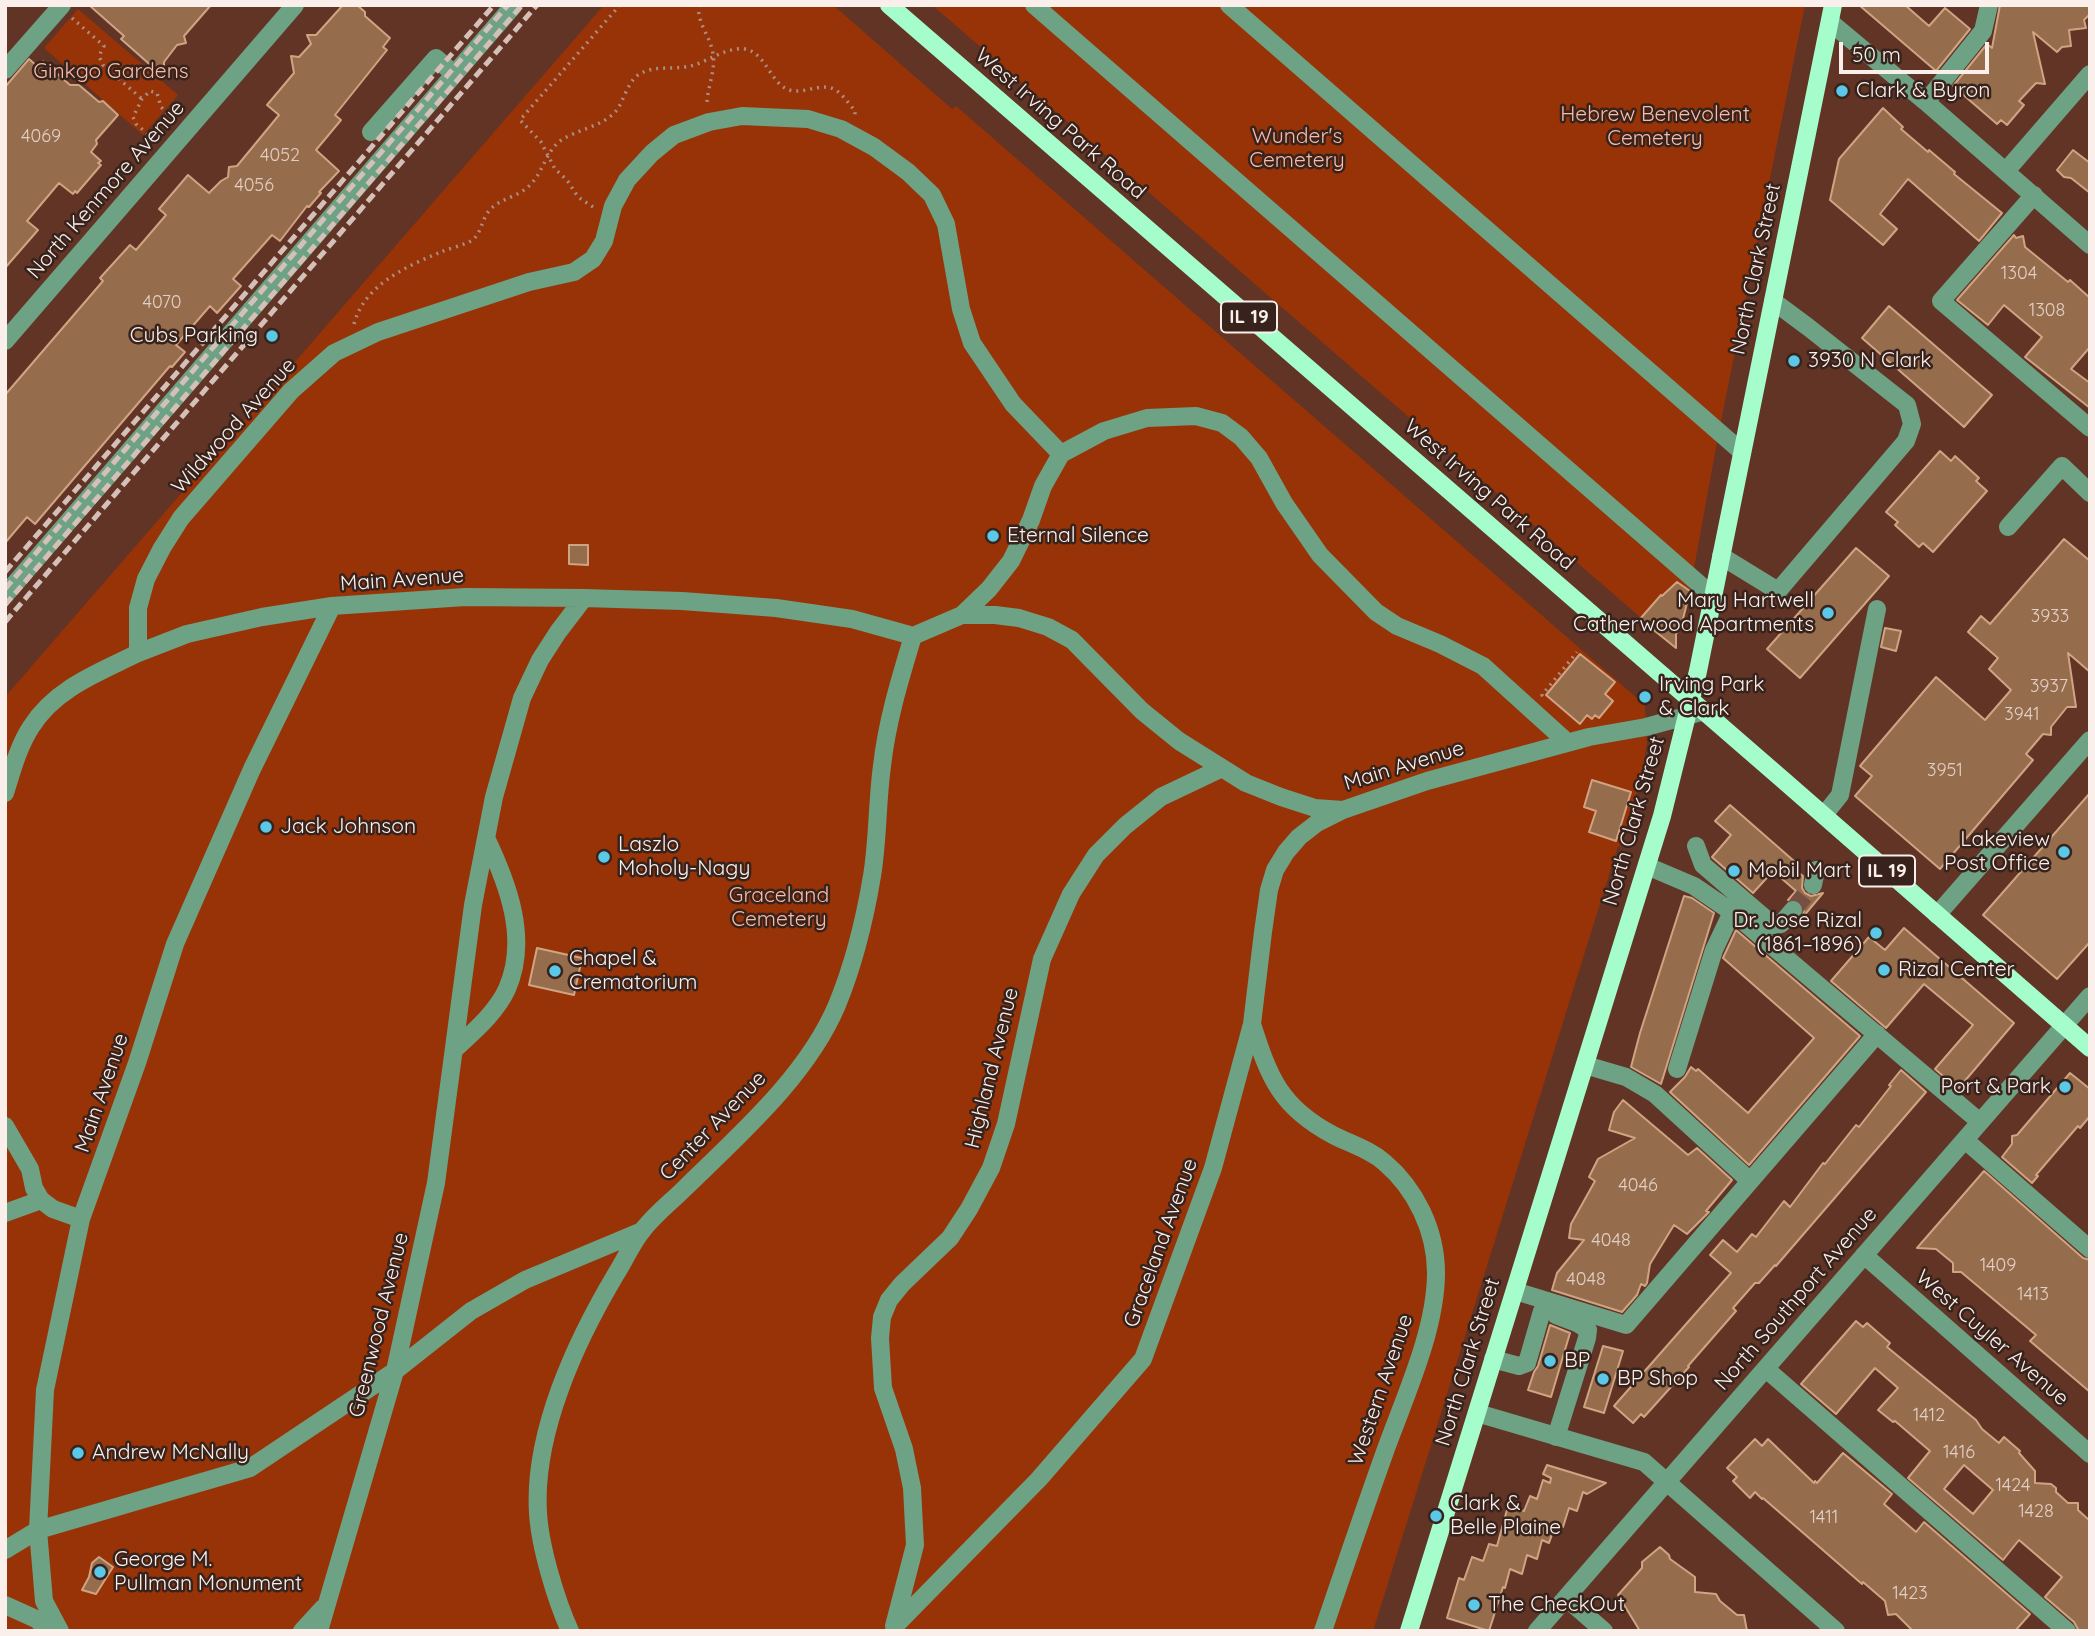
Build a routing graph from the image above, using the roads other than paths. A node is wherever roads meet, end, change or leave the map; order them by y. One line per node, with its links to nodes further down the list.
1 (295, 5): 18 (street, North Kenmore Avenue)
2 (514, 5): 10 (street)
3 (888, 5): 33 (main road, West Irving Park Road / IL 19)
4 (1034, 5): 26 (street)
5 (1228, 5): 20 (street)
6 (1989, 5): 12 (street)
7 (66, 11): 9 (street)
8 (1831, 13): 12 (street); 17 (main road, North Clark Street)
9 (5, 70)
10 (454, 74): 13 (street); 25 (street)
11 (2090, 74): 14 (street)
12 (1926, 102): 14 (street)
13 (371, 132)
14 (2006, 171): 15 (street)
15 (2034, 195): 16 (street); 19 (street)
16 (2090, 245)
17 (1773, 301): 20 (main road, North Clark Street); 24 (street)
18 (5, 341)
19 (2090, 428)
20 (1742, 452): 24 (main road, North Clark Street)
21 (1061, 454): 30 (street); 32 (street, Wildwood Avenue); 35 (street)
22 (2090, 492): 23 (street)
23 (2008, 527)
24 (1721, 556): 26 (main road, North Clark Street)
25 (5, 595)
26 (1713, 596): 33 (main road, North Clark Street)
27 (584, 598): 28 (street, Main Avenue); 31 (street, Main Avenue); 40 (street, Greenwood Avenue)
28 (332, 606): 32 (street); 60 (street, Main Avenue)
29 (1877, 609): 39 (street)
30 (962, 615): 31 (street); 36 (street, Main Avenue)
31 (913, 636): 61 (street, Center Avenue)
32 (138, 653): 37 (street)
33 (1694, 709): 35 (street, Main Avenue); 39 (main road, West Irving Park Road / IL 19); 42 (main road, North Clark Street)
34 (2090, 740): 45 (street)
35 (1568, 743): 38 (street, Main Avenue)
36 (1222, 768): 38 (street, Main Avenue); 78 (street, Highland Avenue)
37 (5, 793)
38 (1343, 810): 47 (street, Graceland Avenue)
39 (1824, 816): 45 (main road, West Irving Park Road / IL 19)
40 (486, 838): 51 (street, Greenwood Avenue); 51 (street)
41 (1696, 846): 43 (street)
42 (1647, 866): 44 (street); 52 (main road, North Clark Street)
43 (1793, 910)
44 (1732, 912): 49 (street); 53 (street)
45 (1937, 915): 48 (main road, West Irving Park Road / IL 19)
46 (2090, 996): 48 (street, North Southport Avenue)
47 (1252, 1024): 78 (street, Graceland Avenue); 84 (street, Western Avenue)
48 (2064, 1026): 50 (main road, West Irving Park Road / IL 19); 54 (street, North Southport Avenue)
49 (1877, 1034): 54 (street); 57 (street)
50 (2090, 1048)
51 (454, 1050): 68 (street, Greenwood Avenue)
52 (1585, 1065): 57 (street); 64 (main road, North Clark Street)
53 (1677, 1069)
54 (1980, 1122): 56 (street, North Southport Avenue)
55 (8, 1134): 58 (street)
56 (1965, 1140): 62 (street); 63 (street, North Southport Avenue)
57 (1749, 1180): 64 (street)
58 (41, 1200): 59 (street); 60 (street)
59 (5, 1213)
60 (81, 1219): 73 (street, Main Avenue)
61 (642, 1231): 68 (street); 83 (street, Center Avenue)
62 (2090, 1249)
63 (1864, 1255): 67 (street, North Southport Avenue); 71 (street, West Cuyler Avenue)
64 (1513, 1296): 65 (street); 66 (main road, North Clark Street)
65 (1542, 1311): 66 (street); 70 (street)
66 (1493, 1359): 69 (main road, North Clark Street)
67 (1766, 1369): 72 (street, North Southport Avenue); 89 (street)
68 (394, 1371): 73 (street); 77 (street, Greenwood Avenue)
69 (1477, 1413): 70 (street); 85 (main road, North Clark Street)
70 (1556, 1437): 72 (street)
71 (2090, 1454)
72 (1667, 1482): 75 (street, North Southport Avenue); 88 (street)
73 (38, 1530): 74 (street); 80 (street, Main Avenue)
74 (5, 1550)
75 (1566, 1598): 86 (street, North Southport Avenue); 87 (street)
76 (5, 1605): 79 (street)
77 (326, 1605): 81 (street, Greenwood Avenue); 82 (street, Greenwood Avenue)
78 (893, 1629)
79 (51, 1631)
80 (60, 1631)
81 (302, 1631)
82 (319, 1631)
83 (570, 1631)
84 (1323, 1631)
85 (1409, 1631)
86 (1537, 1631)
87 (1604, 1631)
88 (1836, 1631)
89 (2067, 1631)

